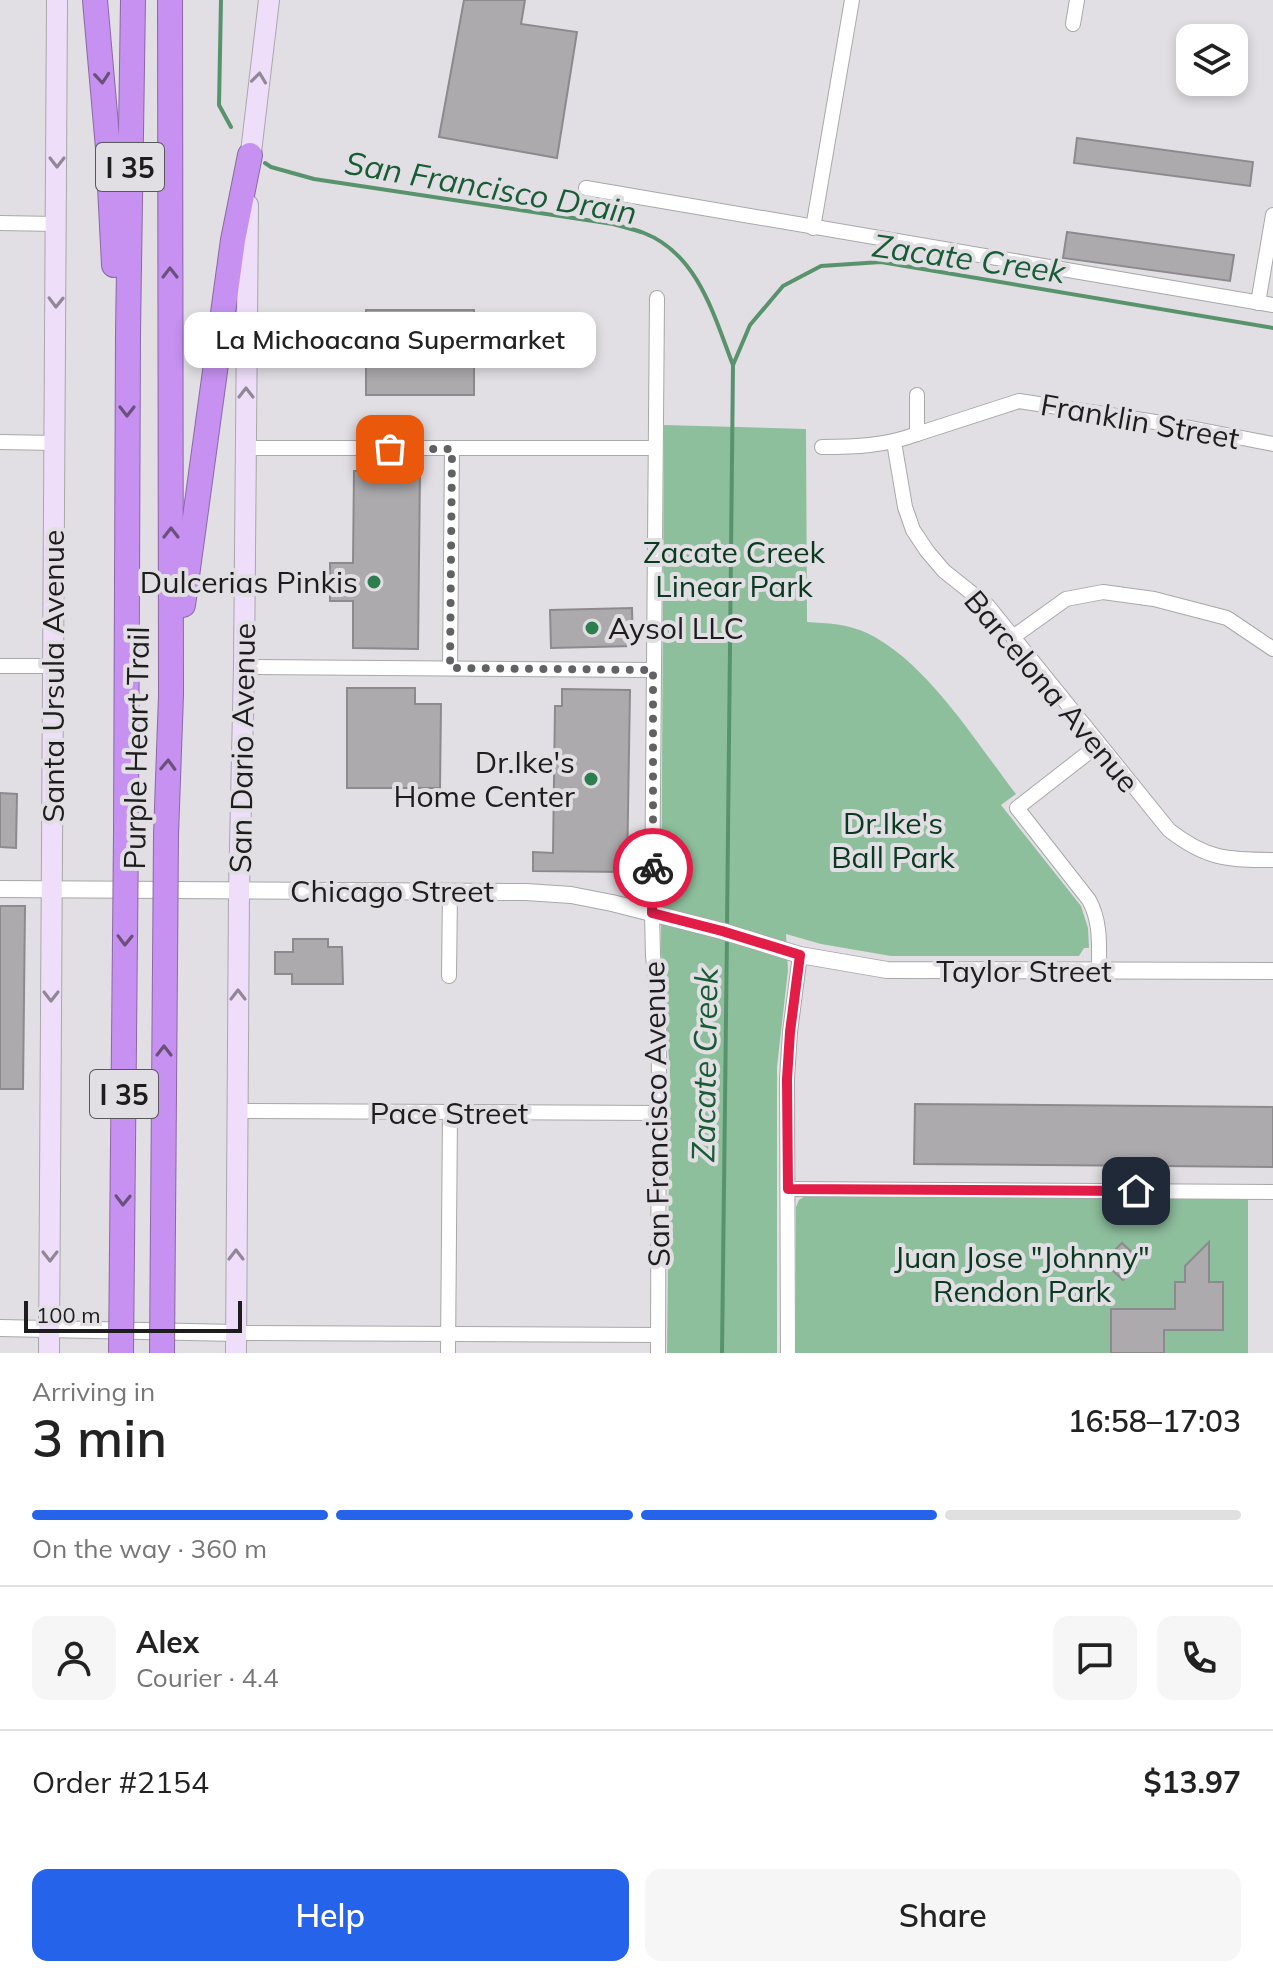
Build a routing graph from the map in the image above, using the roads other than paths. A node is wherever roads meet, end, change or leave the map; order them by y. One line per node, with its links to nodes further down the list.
1 (57, 0): 13 (main road, Santa Ursula Avenue, one-way to 13)
2 (95, 0): 17 (highway, one-way to 17)
3 (133, 0): 17 (highway, Purple Heart Trail / I 35)
4 (170, 0): 35 (highway, Purple Heart Trail / I 35, one-way to 4)
5 (269, 0): 9 (main road, San Dario Avenue, one-way to 5)
6 (852, 0): 14 (street)
7 (1077, 0): 8 (street)
8 (1073, 24)
9 (250, 155): 25 (main road, San Dario Avenue, one-way to 9); 35 (highway)
10 (586, 188): 14 (street)
11 (1273, 215): 16 (street)
12 (0, 223): 13 (street)
13 (57, 224): 22 (main road, Santa Ursula Avenue, one-way to 22)
14 (813, 228): 16 (street)
15 (657, 298): 26 (street, San Francisco Avenue)
16 (1266, 304)
17 (128, 333): 59 (highway, Purple Heart Trail / I 35, one-way to 59, bridge)
18 (917, 395): 19 (street)
19 (917, 434): 21 (street, Franklin Street); 23 (street, Franklin Street)
20 (0, 442): 22 (street)
21 (894, 442): 24 (street, Franklin Street); 28 (street, Barcelona Avenue)
22 (55, 443): 31 (main road, Santa Ursula Avenue)
23 (1273, 444)
24 (822, 447)
25 (246, 448): 27 (street); 32 (main road, San Dario Avenue)
26 (655, 448): 27 (street); 34 (street, San Francisco Avenue)
27 (452, 449): 33 (street)
28 (1013, 637): 29 (street); 36 (street, Barcelona Avenue)
29 (1273, 649)
30 (0, 666): 31 (street)
31 (53, 666): 39 (main road, Santa Ursula Avenue)
32 (244, 667): 33 (street); 40 (main road, San Dario Avenue)
33 (450, 668): 34 (street)
34 (653, 670): 42 (street, San Francisco Avenue)
35 (171, 695): 60 (highway, Purple Heart Trail / I 35, one-way to 35, bridge)
36 (1098, 745): 37 (street, Barcelona Avenue); 45 (street)
37 (1273, 860)
38 (0, 889): 39 (street, Chicago Street)
39 (52, 890): 40 (street, Chicago Street); 54 (main road, Santa Ursula Avenue, one-way to 54)
40 (239, 891): 41 (street, Chicago Street); 48 (main road, San Dario Avenue, one-way to 40)
41 (450, 892): 42 (street, Chicago Street); 47 (street)
42 (652, 913): 43 (street, Chicago Street); 50 (street, San Francisco Avenue)
43 (777, 948): 44 (street, Taylor Street)
44 (800, 955): 45 (street, Taylor Street); 51 (street)
45 (1099, 970): 46 (street, Taylor Street)
46 (1273, 971)
47 (449, 976)
48 (237, 1111): 49 (street, Pace Street); 57 (main road, San Dario Avenue, one-way to 48)
49 (450, 1113): 50 (street, Pace Street); 55 (street)
50 (660, 1113): 56 (street, San Francisco Avenue)
51 (788, 1189): 52 (street); 63 (street)
52 (1273, 1192)
53 (0, 1328): 54 (street)
54 (49, 1328): 57 (street); 58 (main road, Santa Ursula Avenue)
55 (448, 1335): 56 (street); 57 (street); 61 (street)
56 (658, 1335): 62 (street, San Francisco Avenue)
57 (236, 1343)
58 (49, 1353)
59 (121, 1353)
60 (162, 1353)
61 (448, 1353)
62 (658, 1353)
63 (788, 1353)

